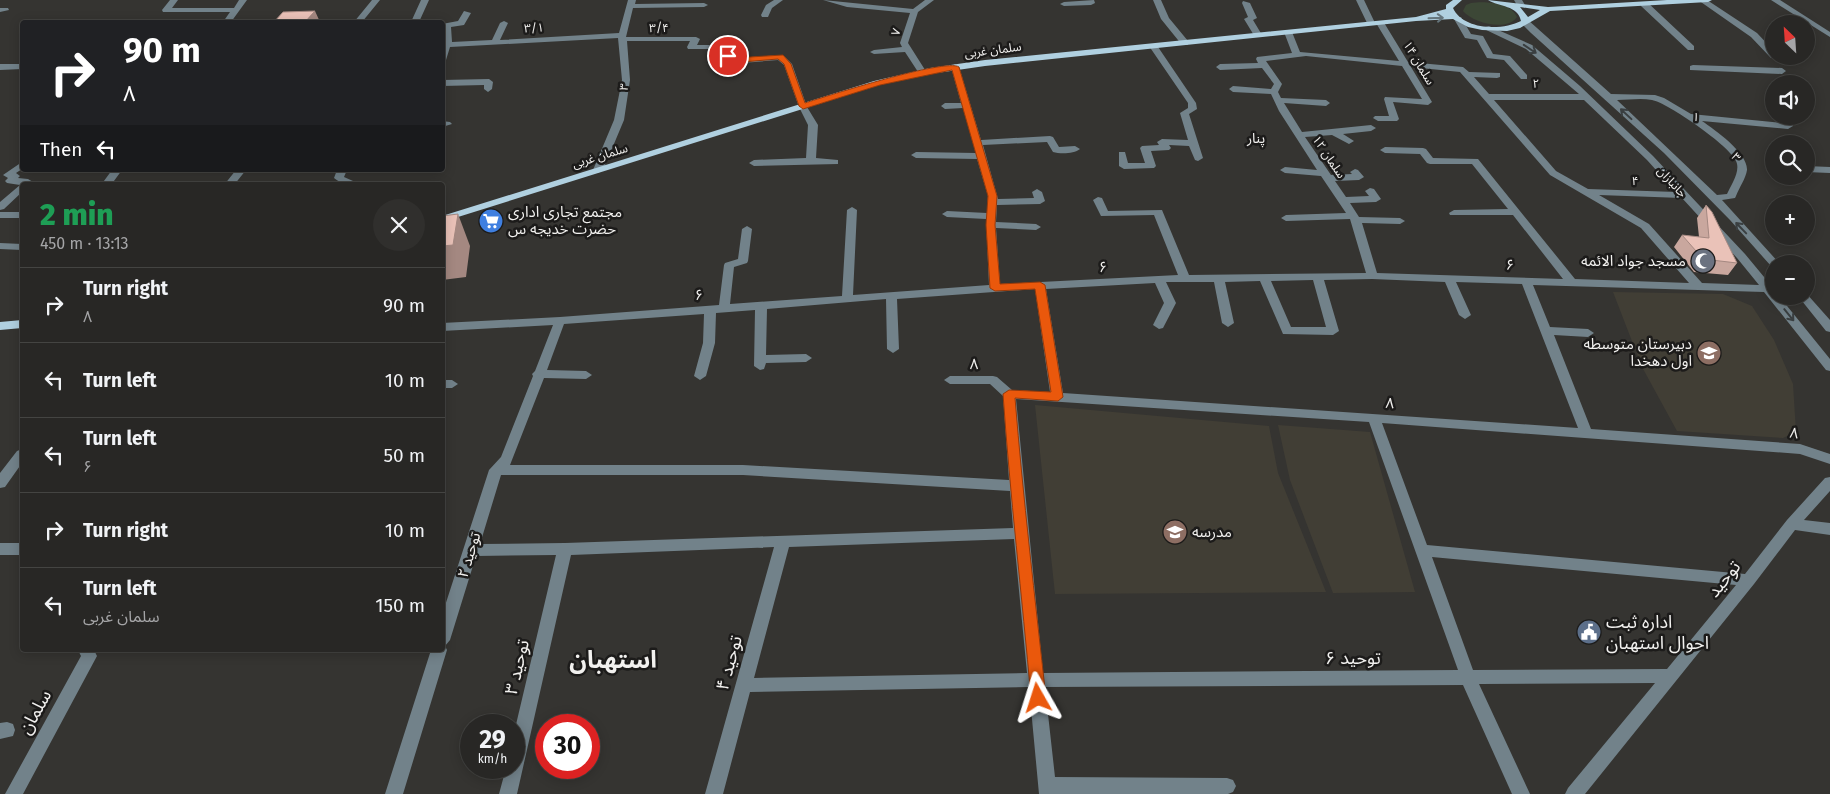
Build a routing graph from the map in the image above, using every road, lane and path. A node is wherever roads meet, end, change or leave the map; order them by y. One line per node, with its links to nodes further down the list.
1 (174, 0): 24 (street)
2 (243, 0): 24 (street)
3 (376, 0): 30 (street)
4 (425, 0): 31 (street)
5 (779, 0): 27 (street)
6 (827, 0): 25 (street)
7 (930, 0): 25 (street)
8 (1090, 0): 20 (street)
9 (1157, 0): 42 (street)
10 (1360, 0): 34 (street, سلمان ۱۴)
11 (1492, 0): 16 (main road)
12 (1702, 0): 13 (main road); 19 (main road); 45 (street)
13 (1708, 0)
14 (1775, 0): 39 (street)
15 (1453, 1): 28 (main road)
16 (1502, 2): 18 (main road); 32 (main road)
17 (631, 3): 22 (street); 40 (street, ۳)
18 (1520, 3): 23 (main road)
19 (1639, 3): 23 (main road); 46 (street)
20 (1064, 4)
21 (1246, 4): 38 (street)
22 (704, 5)
23 (1548, 9): 32 (main road)
24 (236, 10): 29 (street)
25 (916, 11): 47 (street, ۷)
26 (467, 13): 35 (street)
27 (765, 15)
28 (1454, 16): 34 (main road, سلمان غربی); 36 (main road); 64 (street)
29 (228, 20)
30 (360, 20)
31 (415, 20)
32 (1526, 21): 36 (main road); 71 (street, جانبازان)
33 (504, 23): 41 (street)
34 (1376, 23): 37 (main road, سلمان غربی); 52 (street, سلمان ۱۴)
35 (445, 25): 43 (street)
36 (1486, 28): 69 (street, جانبازان, one-way to 69)
37 (1288, 32): 38 (main road, سلمان غربی); 50 (street)
38 (1258, 35): 42 (main road, سلمان غربی)
39 (1830, 35)
40 (623, 37): 41 (street, ۳/۱); 74 (street, ۳/۴); 97 (street, ۳)
41 (496, 42): 43 (street, ۳/۱)
42 (1185, 43): 44 (main road, سلمان غربی)
43 (447, 45): 48 (street)
44 (1153, 46): 56 (main road, سلمان غربی); 83 (street)
45 (1765, 47)
46 (1691, 48)
47 (907, 49): 49 (street); 60 (street, ۷)
48 (445, 51)
49 (874, 52)
50 (1296, 54): 51 (street); 52 (street)
51 (1262, 62): 57 (street); 68 (street, سلمان ۱۲)
52 (1405, 64): 61 (street); 77 (street, سلمان ۱۴)
53 (1779, 65): 59 (street)
54 (0, 67): 55 (street)
55 (20, 67)
56 (956, 67): 60 (main road, سلمان غربی); 73 (street)
57 (1220, 67)
58 (1693, 68): 59 (street)
59 (1782, 71): 63 (street)
60 (923, 72): 74 (main road, سلمان غربی)
61 (1467, 74): 62 (street); 70 (street)
62 (1497, 75)
63 (1783, 75)
64 (1524, 77)
65 (445, 83): 66 (street)
66 (488, 89)
67 (1233, 89): 68 (street)
68 (1276, 96): 72 (street); 81 (street, سلمان ۱۲)
69 (1585, 96): 70 (street, ۲); 112 (street, جانبازان)
70 (1487, 97): 111 (street)
71 (1609, 97): 76 (street, ۱); 113 (street, جانبازان, one-way to 71)
72 (1326, 103)
73 (966, 105): 75 (street); 84 (street)
74 (803, 106): 93 (street); 97 (main road, سلمان غربی)
75 (945, 106)
76 (1689, 117): 78 (street, ۱); 113 (street, ۳)
77 (1378, 118)
78 (1765, 120)
79 (1371, 128): 80 (street)
80 (1335, 133): 81 (street); 82 (street)
81 (1299, 135): 104 (street, سلمان ۱۲)
82 (1349, 141)
83 (1193, 142): 88 (street); 92 (street)
84 (977, 143): 86 (street); 91 (street)
85 (947, 145): 90 (street)
86 (1075, 149)
87 (1386, 150): 119 (street)
88 (1122, 154)
89 (916, 156): 90 (street)
90 (949, 156): 91 (street)
91 (981, 156): 116 (street)
92 (1198, 158)
93 (811, 160): 94 (street); 95 (street)
94 (835, 162)
95 (754, 163)
96 (20, 166): 105 (street)
97 (598, 170): 124 (main road, سلمان غربی)
98 (1285, 170): 104 (street)
99 (1815, 170): 100 (street)
100 (1830, 170)
101 (239, 172): 106 (street)
102 (341, 172): 107 (street)
103 (1355, 172): 104 (street)
104 (1326, 176): 115 (street, سلمان ۱۲)
105 (28, 182)
106 (231, 182)
107 (349, 182)
108 (20, 189): 117 (street)
109 (1370, 191): 115 (street)
110 (1037, 192): 116 (street)
111 (1586, 192): 112 (street, ۴); 147 (street)
112 (1684, 195): 134 (street, جانبازان)
113 (1714, 199): 133 (street, جانبازان, one-way to 113)
114 (1098, 200): 139 (street)
115 (1342, 200): 126 (street, سلمان ۱۲)
116 (992, 202): 127 (street)
117 (0, 206)
118 (852, 210): 151 (street)
119 (1515, 212): 120 (street); 144 (street)
120 (1454, 213)
121 (947, 214): 127 (street)
122 (0, 215): 123 (street)
123 (20, 215)
124 (445, 218)
125 (1286, 218): 126 (street)
126 (1355, 218): 128 (street); 137 (street, سلمان ۱۲)
127 (991, 221): 129 (street); 148 (street)
128 (1400, 221)
129 (1036, 227)
130 (747, 229): 155 (street)
131 (0, 246): 132 (street)
132 (20, 247)
133 (1767, 255)
134 (1741, 256): 135 (street); 145 (street, جانبازان)
135 (1765, 259)
136 (1317, 276): 137 (street, ۶); 138 (street, ۶); 138 (street)
137 (1372, 276): 141 (street, ۶)
138 (1264, 277): 140 (street, ۶)
139 (1185, 278): 140 (street, ۶); 142 (street, ۶)
140 (1219, 278): 162 (street)
141 (1449, 278): 143 (street, ۶); 159 (street)
142 (1159, 279): 146 (street, ۶); 163 (street)
143 (1526, 280): 144 (street, ۶); 167 (street)
144 (1571, 282): 147 (street, ۶)
145 (1765, 284)
146 (1040, 285): 148 (street, ۶); 177 (street)
147 (1698, 286): 149 (street, ۶)
148 (995, 288): 150 (street, ۶)
149 (1765, 288)
150 (891, 295): 151 (street, ۶); 169 (street)
151 (847, 299): 154 (street, ۶)
152 (1781, 305): 171 (street, جانبازان, one-way to 171)
153 (1810, 305): 157 (street)
154 (760, 306): 155 (street, ۶); 170 (street)
155 (724, 308): 156 (street, ۶)
156 (710, 309): 160 (street, ۶); 174 (street)
157 (1813, 309): 158 (street); 166 (street)
158 (1830, 311)
159 (1465, 315)
160 (560, 321): 165 (street, ۶); 172 (street)
161 (20, 324): 164 (main road)
162 (1228, 324)
163 (1159, 325)
164 (0, 326)
165 (445, 327)
166 (1830, 328)
167 (1546, 331): 168 (street); 179 (street)
168 (1588, 333)
169 (893, 349)
170 (806, 358)
171 (1830, 367)
172 (538, 374): 173 (street); 182 (street, توحید ۲)
173 (586, 376)
174 (700, 376)
175 (950, 380): 176 (street, ۸)
176 (1009, 394): 177 (street, ۸); 185 (street)
177 (1058, 397): 178 (street, ۸)
178 (1374, 418): 179 (street, ۸); 194 (street)
179 (1586, 434): 181 (street, ۸)
180 (20, 457): 184 (street)
181 (1830, 459)
182 (496, 470): 185 (street); 193 (street, توحید ۲)
183 (1830, 482): 186 (street, توحید)
184 (0, 483)
185 (1016, 486): 188 (street)
186 (1792, 524): 187 (street); 195 (street, توحید)
187 (1830, 528)
188 (1022, 533): 189 (street); 201 (street)
189 (783, 542): 192 (street); 202 (street, توحید ۴)
190 (0, 549): 191 (street)
191 (20, 549)
192 (565, 549): 193 (street); 207 (street, توحید ۳)
193 (471, 550): 196 (street, توحید ۲)
194 (1421, 550): 195 (street); 200 (street)
195 (1750, 580): 199 (street, توحید)
196 (445, 631)
197 (87, 652): 205 (street, سلمان)
198 (438, 652): 206 (street)
199 (1670, 676): 200 (street, توحید ۶); 210 (street, توحید)
200 (1468, 677): 201 (street, توحید ۶); 209 (street)
201 (1037, 680): 202 (street, توحید ۶); 204 (street)
202 (744, 686): 208 (street, توحید ۴)
203 (1227, 786): 204 (street)
204 (1048, 789)
205 (14, 794)
206 (394, 794)
207 (508, 794)
208 (714, 794)
209 (1521, 794)
210 (1574, 794)

